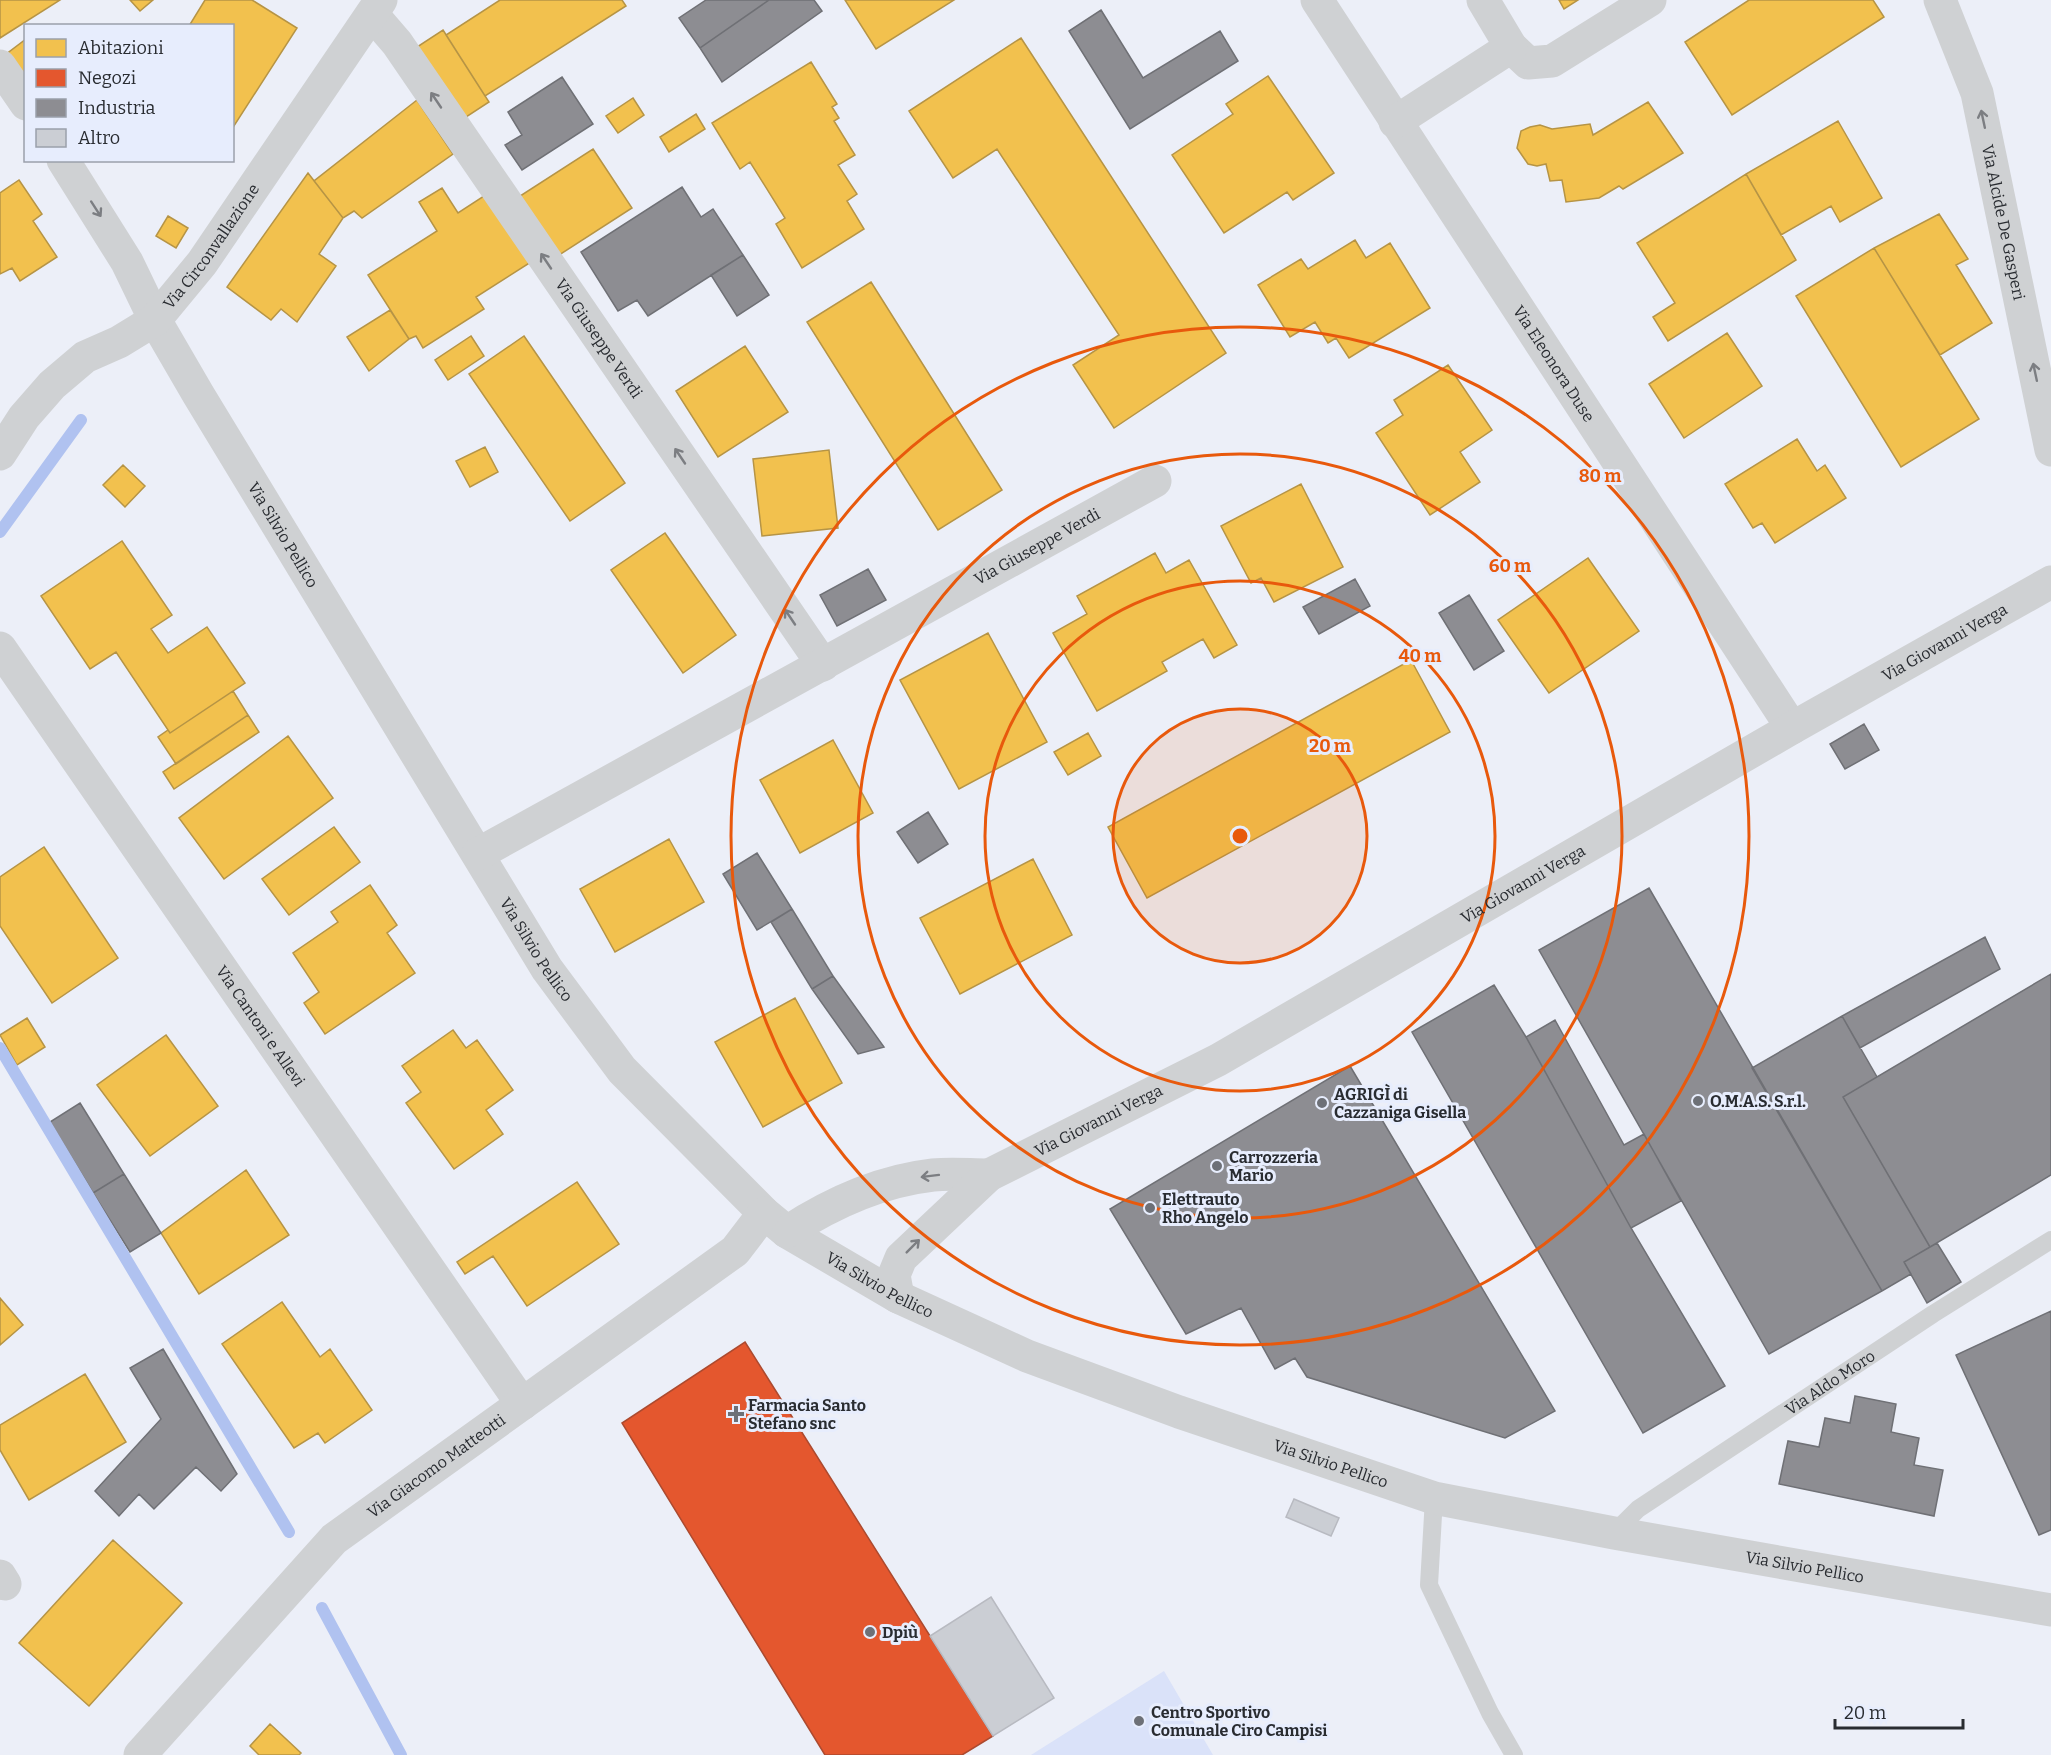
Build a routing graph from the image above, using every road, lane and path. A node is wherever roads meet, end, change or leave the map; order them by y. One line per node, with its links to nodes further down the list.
1 (1317, 0): 9 (street, Via Eleonora Duse)
2 (1483, 0): 6 (street)
3 (1650, 0): 6 (street)
4 (1940, 0): 12 (street, Via Alcide De Gasperi, one-way to 4)
5 (377, 7): 11 (street, Via Circonvallazione); 17 (street, Via Giuseppe Verdi, one-way to 5)
6 (1511, 48): 9 (street)
7 (0, 66): 8 (street)
8 (24, 101)
9 (1395, 122): 18 (street, Via Eleonora Duse)
10 (64, 162): 11 (street, Via Silvio Pellico, one-way to 11)
11 (155, 320): 13 (street, Via Circonvallazione); 19 (street, Via Silvio Pellico)
12 (2051, 450)
13 (0, 454)
14 (1155, 481): 17 (street, Via Giuseppe Verdi)
15 (2051, 582): 18 (street, Via Giovanni Verga)
16 (0, 648): 24 (street, Via Cantoni e Allevi)
17 (824, 665): 19 (street, Via Giuseppe Verdi)
18 (1792, 728): 20 (street, Via Giovanni Verga)
19 (478, 854): 21 (street, Via Silvio Pellico)
20 (989, 1175): 21 (street, Via Giovanni Verga, one-way to 21); 23 (street, Via Giovanni Verga, one-way to 20)
21 (775, 1223): 23 (street, Via Silvio Pellico); 24 (street, Via Giacomo Matteotti)
22 (2051, 1240): 26 (lane, Via Aldo Moro)
23 (898, 1298): 25 (street, Via Silvio Pellico)
24 (522, 1404): 28 (street, Via Giacomo Matteotti)
25 (1434, 1498): 26 (street, Via Silvio Pellico); 29 (lane)
26 (1614, 1533): 27 (street, Via Silvio Pellico)
27 (2051, 1610)
28 (140, 1755)
29 (1514, 1755)

